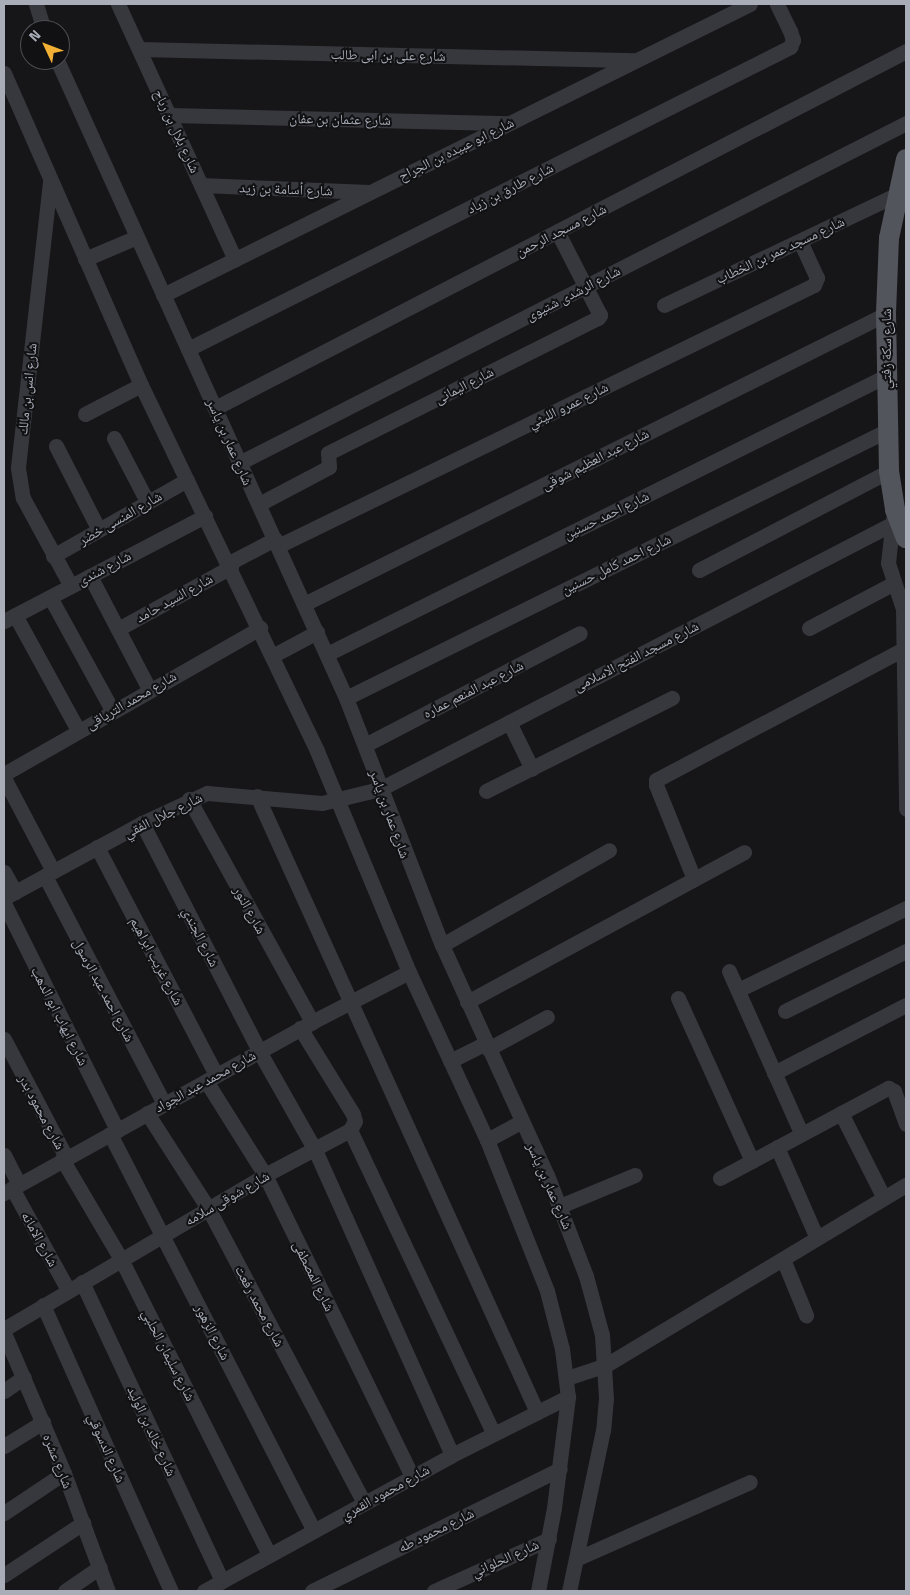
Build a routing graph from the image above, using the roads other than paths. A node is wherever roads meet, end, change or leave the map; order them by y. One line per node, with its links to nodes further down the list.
1 (36, 4): 5 (street)
2 (118, 4): 6 (street, شارع بلال بن رباح)
3 (750, 4): 8 (street, شارع ابو عبيده بن الجراح)
4 (777, 4): 28 (street, شارع طارق بن زياد)
5 (41, 20)
6 (139, 49): 8 (street, شارع على بن ابى طالب); 11 (street, شارع بلال بن رباح)
7 (906, 51): 19 (street, شارع مسجد الرحمن)
8 (637, 60): 12 (street, شارع ابو عبيده بن الجراح)
9 (62, 70): 20 (street, شارع عمار بن ياسر)
10 (4, 73): 15 (street)
11 (169, 115): 12 (street, شارع عثمان بن عفان); 16 (street, شارع بلال بن رباح)
12 (510, 123): 17 (street, شارع ابو عبيده بن الجراح)
13 (906, 123): 24 (street, شارع الرشدى شتيوى)
14 (906, 158): 18 (main road, شارع سكة زفتي)
15 (50, 180): 22 (street); 45 (street, شارع انس بن مالك)
16 (201, 185): 17 (street, شارع أسامة بن زيد); 23 (street, شارع بلال بن رباح)
17 (370, 192): 23 (street, شارع ابو عبيده بن الجراح)
18 (896, 195): 21 (street, شارع مسجد عمر بن الخطاب); 27 (main road, شارع سكة زفتي)
19 (557, 231): 24 (street, شارع اليمانى); 31 (street, شارع مسجد الرحمن)
20 (137, 237): 22 (street); 25 (street, شارع عمار بن ياسر)
21 (800, 241): 26 (street, شارع مسجد عمر بن الخطاب); 44 (street, شارع عمرو الليثي)
22 (85, 259): 30 (street)
23 (235, 259): 25 (street, شارع ابو عبيده بن الجراح)
24 (586, 287): 36 (street, شارع الرشدى شتيوى); 40 (street, شارع اليمانى)
25 (163, 295): 28 (street, شارع عمار بن ياسر)
26 (664, 305)
27 (886, 314): 29 (main road, شارع سكة زفتي); 52 (street, شارع عبد العظيم شوقى)
28 (188, 349): 31 (street, شارع عمار بن ياسر)
29 (886, 376): 33 (main road, شارع سكة زفتي); 60 (street, شارع احمد حسنين)
30 (141, 385): 32 (street); 38 (street)
31 (215, 408): 36 (street, شارع عمار بن ياسر)
32 (85, 414)
33 (886, 431): 37 (main road, شارع سكة زفتي); 63 (street, شارع احمد كامل حسنين)
34 (114, 438): 39 (street)
35 (56, 446): 43 (street)
36 (239, 464): 40 (street, شارع عمار بن ياسر)
37 (889, 471): 42 (main road, شارع سكة زفتي); 47 (street)
38 (187, 480): 39 (street, شارع المنسى خضر); 41 (street)
39 (148, 503): 43 (street, شارع المنسى خضر)
40 (259, 504): 44 (street, شارع عمار بن ياسر)
41 (205, 516): 46 (street); 48 (street, شارع شندى)
42 (898, 524): 49 (street); 66 (street, شارع مسجد الفتح الاسلامى)
43 (99, 530): 45 (street, شارع المنسى خضر)
44 (276, 542): 46 (street, شارع عمرو الليثي); 52 (street, شارع عمار بن ياسر)
45 (53, 556): 50 (street, شارع انس بن مالك)
46 (230, 565): 54 (street); 56 (street, شارع السيد حامد)
47 (699, 570)
48 (90, 576): 50 (street, شارع شندى); 56 (street)
49 (894, 583): 55 (street); 59 (street)
50 (70, 586): 51 (street, شارع شندى)
51 (50, 597): 53 (street, شارع شندى); 65 (street)
52 (304, 604): 57 (street, شارع عمار بن ياسر)
53 (9, 618): 67 (street)
54 (260, 628): 61 (street); 62 (street, شارع محمد الترياقى)
55 (809, 628)
56 (118, 629): 62 (street)
57 (317, 632): 60 (street, شارع عمار بن ياسر); 61 (street)
58 (580, 633): 68 (street, شارع عبد المنعم عماره)
59 (905, 648): 77 (street); 84 (street)
60 (327, 654): 63 (street, شارع عمار بن ياسر)
61 (274, 655): 76 (street)
62 (149, 689): 65 (street, شارع محمد الترياقى)
63 (346, 698): 68 (street, شارع عمار بن ياسر)
64 (672, 698): 69 (street)
65 (112, 710): 67 (street, شارع محمد الترياقى)
66 (509, 722): 69 (street); 72 (street, شارع مسجد الفتح الاسلامى)
67 (78, 730): 70 (street, شارع محمد الترياقى)
68 (365, 745): 72 (street, شارع عمار بن ياسر)
69 (532, 768): 73 (street)
70 (4, 774)
71 (4, 778): 83 (street, شارع احمد عبد الرسول)
72 (380, 788): 76 (street, شارع مسجد الفتح الاسلامى); 88 (street, شارع عمار بن ياسر)
73 (486, 791)
74 (257, 796): 75 (street, شارع جلال الفقي); 76 (street, شارع جلال الفقي); 94 (street)
75 (189, 800): 78 (street, شارع جلال الفقي); 99 (street, شارع النور)
76 (336, 800): 91 (street)
77 (906, 808)
78 (142, 823): 79 (street, شارع جلال الفقي); 102 (street, شارع الجندي)
79 (97, 848): 83 (street, شارع جلال الفقي); 105 (street, شارع غريب ابراهيم)
80 (609, 850): 88 (street)
81 (744, 852): 84 (street)
82 (4, 872): 85 (street)
83 (49, 874): 85 (street, شارع جلال الفقي); 106 (street, شارع احمد عبد الرسول)
84 (694, 880): 95 (street)
85 (9, 895)
86 (4, 903): 112 (street, شارع ايهاب ابو الدهب)
87 (906, 908): 92 (street)
88 (442, 945): 95 (street, شارع عمار بن ياسر)
89 (906, 951): 97 (street)
90 (729, 971): 92 (street)
91 (409, 972): 94 (street, شارع محمد عبد الجواد); 103 (street)
92 (738, 990): 104 (street)
93 (678, 998): 119 (street)
94 (350, 1001): 99 (street, شارع محمد عبد الجواد); 143 (street)
95 (467, 1002): 101 (street, شارع عمار بن ياسر)
96 (906, 1005): 104 (street)
97 (785, 1011)
98 (547, 1017): 101 (street)
99 (306, 1025): 102 (street, شارع محمد عبد الجواد); 111 (street)
100 (4, 1039): 118 (street, شارع محمود بدر)
101 (487, 1046): 103 (street); 109 (street, شارع عمار بن ياسر)
102 (259, 1050): 105 (street, شارع محمد عبد الجواد); 116 (street, شارع الجندي)
103 (450, 1061): 114 (street)
104 (774, 1073): 113 (street)
105 (211, 1078): 106 (street, شارع محمد عبد الجواد); 120 (street, شارع المصطفى)
106 (164, 1104): 108 (street, شارع محمد عبد الجواد)
107 (841, 1113): 110 (street); 113 (street); 125 (street)
108 (147, 1114): 112 (street, شارع محمد عبد الجواد); 127 (street, شارع محمد رفعت)
109 (521, 1122): 114 (street); 126 (street, شارع عمار بن ياسر)
110 (906, 1124)
111 (350, 1130): 116 (street, شارع شوقى سلامه); 145 (street)
112 (113, 1132): 118 (street, شارع محمد عبد الجواد); 128 (street, شارع الزهور)
113 (801, 1133): 115 (street)
114 (487, 1140): 140 (street)
115 (777, 1147): 119 (street); 129 (street)
116 (315, 1150): 120 (street, شارع شوقى سلامه); 147 (street, شارع الجندي)
117 (4, 1155): 124 (street, شارع الامانه)
118 (64, 1158): 124 (street, شارع محمد عبد الجواد); 130 (street, شارع سليمان الحلبي)
119 (752, 1161): 122 (street)
120 (265, 1175): 127 (street, شارع شوقى سلامه); 150 (street, شارع المصطفى)
121 (635, 1175): 126 (street)
122 (720, 1178)
123 (906, 1185): 125 (street)
124 (11, 1188): 133 (street, شارع الامانه)
125 (884, 1198): 129 (street)
126 (560, 1206): 138 (street, شارع عمار بن ياسر)
127 (208, 1208): 128 (street, شارع شوقى سلامه); 152 (street, شارع محمد رفعت)
128 (164, 1235): 130 (street, شارع شوقى سلامه); 155 (street, شارع الزهور)
129 (817, 1238): 131 (street)
130 (121, 1259): 132 (street, شارع شوقى سلامه); 157 (street, شارع سليمان الحلبي)
131 (783, 1259): 135 (street); 138 (street)
132 (82, 1282): 133 (street, شارع شوقى سلامه); 161 (street, شارع خالد بن الوليد)
133 (68, 1290): 134 (street, شارع شوقى سلامه)
134 (43, 1305): 136 (street, شارع شوقى سلامه); 165 (street, شارع الدسوقي)
135 (806, 1315)
136 (4, 1329)
137 (4, 1333): 139 (street, شارع عشره)
138 (606, 1366): 140 (street); 158 (street, شارع عمار بن ياسر)
139 (24, 1377): 141 (street); 144 (street, شارع عشره)
140 (567, 1378): 142 (street)
141 (4, 1391)
142 (568, 1397): 143 (street, شارع محمود القمري); 148 (street)
143 (537, 1412): 145 (street, شارع محمود القمري)
144 (42, 1422): 146 (street); 149 (street, شارع عشره)
145 (493, 1433): 147 (street, شارع محمود القمري)
146 (4, 1446)
147 (452, 1454): 150 (street, شارع محمود القمري)
148 (560, 1469): 156 (street); 167 (street, شارع محمود طه)
149 (64, 1473): 153 (street); 154 (street, شارع عشره)
150 (412, 1477): 152 (street, شارع محمود القمري)
151 (750, 1482): 158 (street)
152 (364, 1504): 155 (street, شارع محمود القمري)
153 (4, 1512)
154 (84, 1523): 159 (street, شارع عشره); 160 (street)
155 (314, 1531): 157 (street, شارع محمود القمري)
156 (549, 1539): 162 (street, شارع الحلواني); 168 (street)
157 (270, 1555): 161 (street, شارع محمود القمري)
158 (576, 1559): 169 (street, شارع عمار بن ياسر)
159 (100, 1567): 163 (street); 164 (street, شارع عشره)
160 (4, 1575)
161 (222, 1581): 166 (street, شارع محمود القمري)
162 (441, 1589)
163 (65, 1591)
164 (108, 1591)
165 (171, 1591)
166 (204, 1591)
167 (312, 1591)
168 (538, 1591)
169 (568, 1591)

